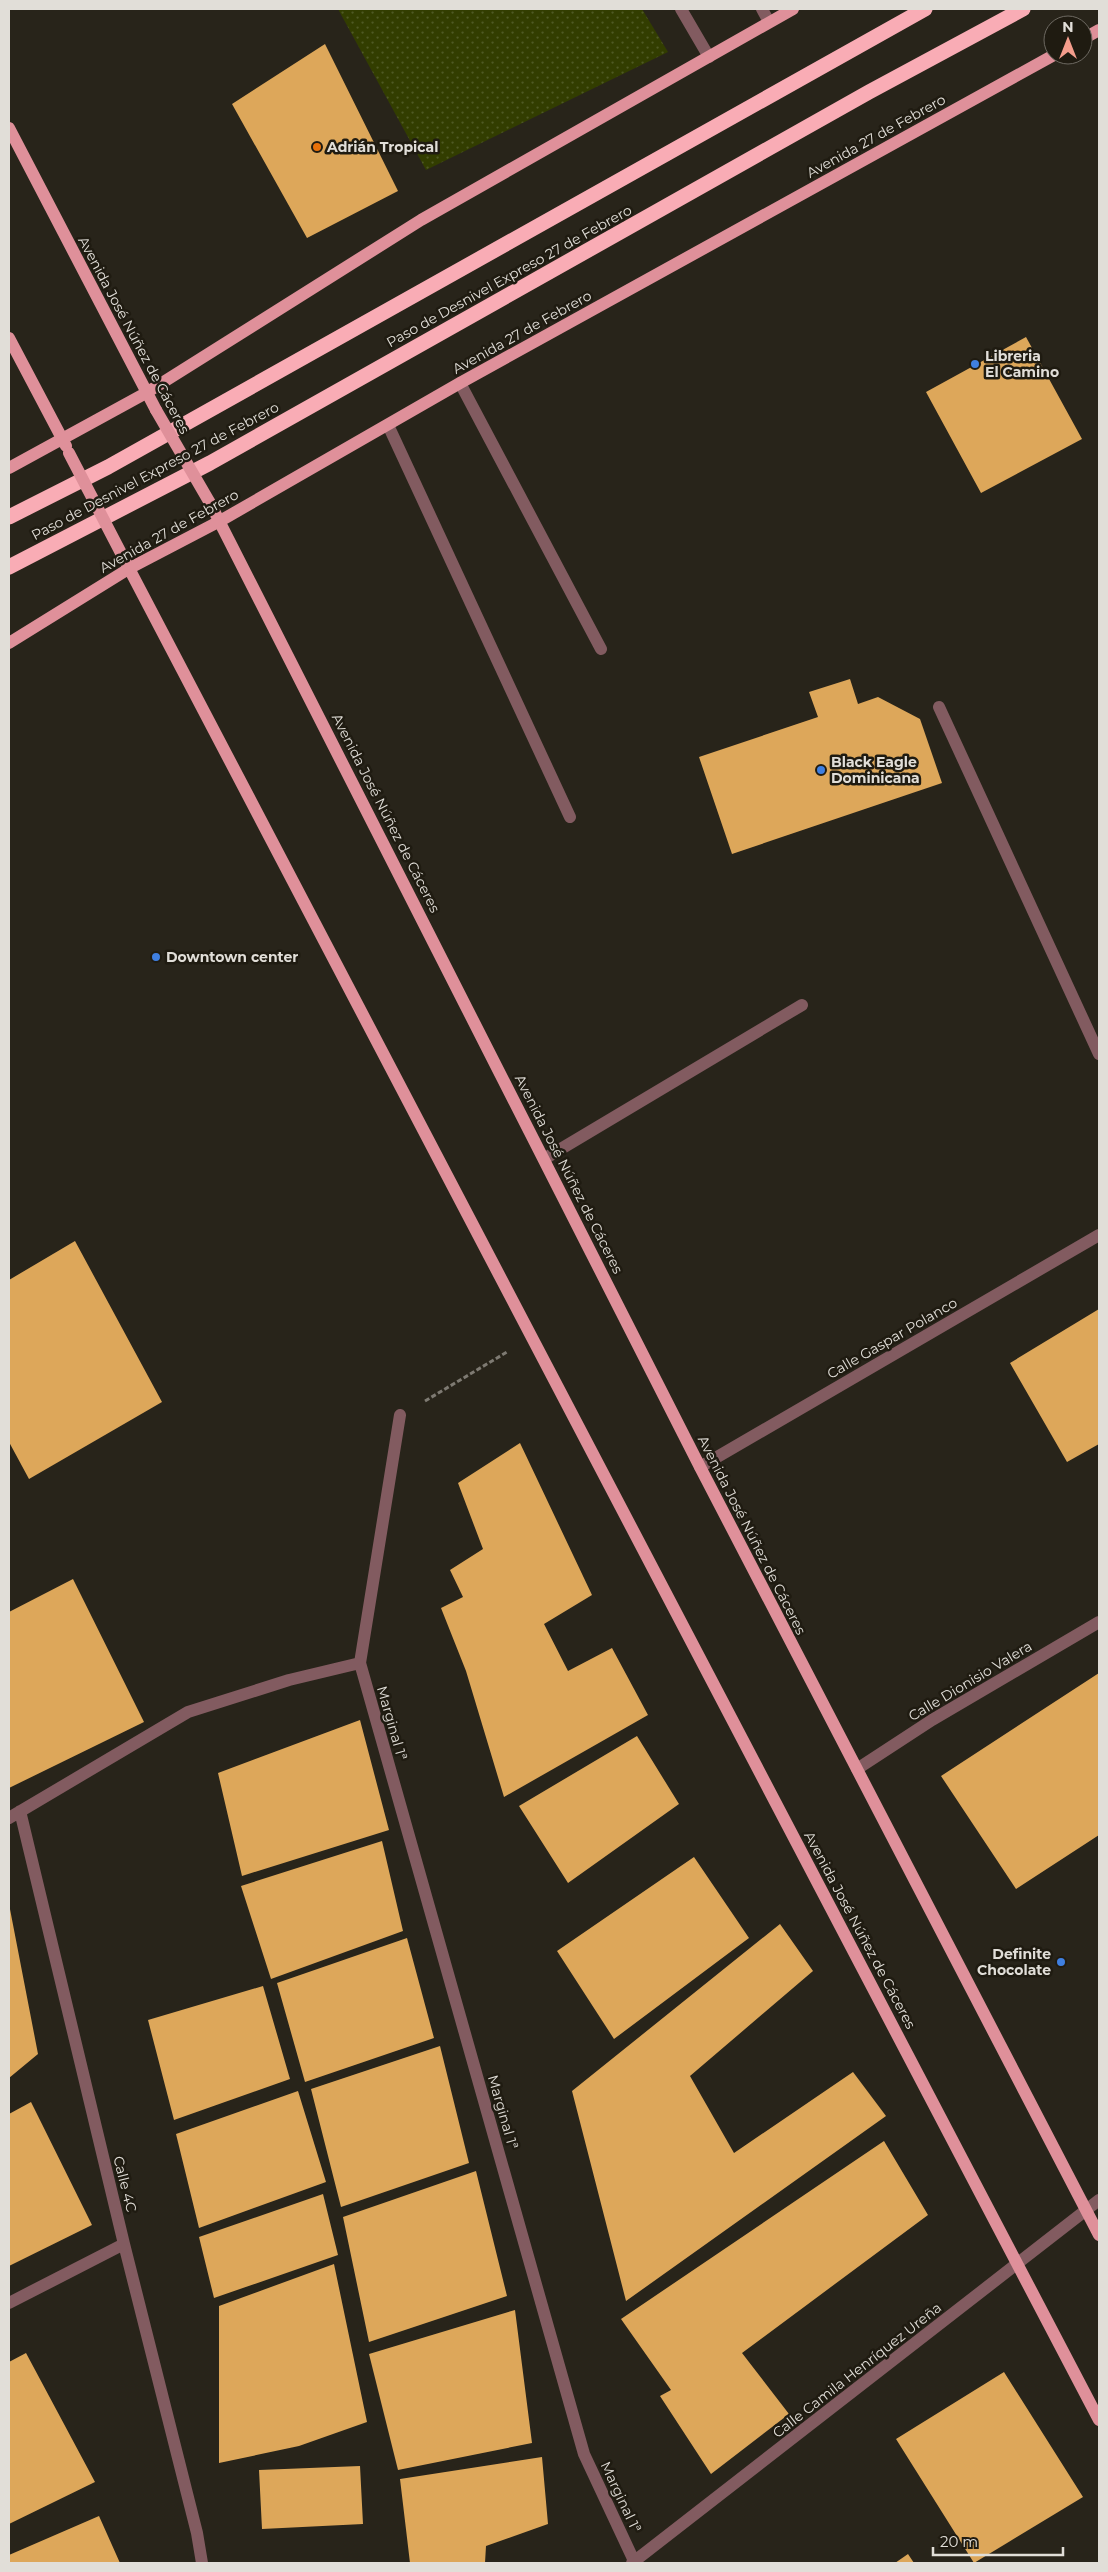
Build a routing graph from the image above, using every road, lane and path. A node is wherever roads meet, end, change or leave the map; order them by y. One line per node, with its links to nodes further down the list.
1 (681, 9): 7 (street)
2 (762, 9): 6 (street)
3 (793, 9): 6 (main road)
4 (925, 9): 16 (highway, Paso de Desnivel Expreso 27 de Febrero)
5 (1024, 9): 18 (highway, Paso de Desnivel Expreso 27 de Febrero)
6 (769, 22): 7 (main road)
7 (709, 57): 12 (main road)
8 (1043, 61): 11 (main road, Avenida 27 de Febrero)
9 (9, 128): 12 (main road, Avenida José Núñez de Cáceres)
10 (9, 338): 14 (main road, Avenida José Núñez de Cáceres)
11 (460, 383): 13 (main road, Avenida 27 de Febrero); 21 (street)
12 (146, 393): 14 (main road); 17 (main road, Avenida José Núñez de Cáceres, bridge)
13 (388, 425): 17 (main road, Avenida 27 de Febrero); 23 (street)
14 (62, 439): 15 (main road); 19 (main road, Avenida José Núñez de Cáceres, bridge)
15 (9, 468)
16 (9, 517)
17 (220, 521): 19 (main road, Avenida 27 de Febrero); 26 (main road, Avenida José Núñez de Cáceres)
18 (9, 567)
19 (130, 568): 20 (main road, Avenida 27 de Febrero); 28 (main road, Avenida José Núñez de Cáceres)
20 (9, 643)
21 (601, 649)
22 (939, 707): 25 (street)
23 (570, 817)
24 (802, 1005): 26 (street)
25 (1099, 1054)
26 (544, 1159): 30 (main road, Avenida José Núñez de Cáceres)
27 (1099, 1235): 30 (street, Calle Gaspar Polanco)
28 (532, 1337): 29 (path); 39 (main road, Avenida José Núñez de Cáceres)
29 (400, 1415): 32 (street)
30 (700, 1467): 33 (main road, Avenida José Núñez de Cáceres)
31 (1099, 1622): 33 (street, Calle Dionisio Valera)
32 (360, 1663): 34 (street); 42 (street, Marginal 1ª)
33 (857, 1770): 36 (main road, Avenida José Núñez de Cáceres)
34 (14, 1815): 38 (street, Calle 4C)
35 (1099, 2200): 36 (street, Calle Camila Henríquez Ureña)
36 (1086, 2210): 37 (main road, Avenida José Núñez de Cáceres); 39 (street, Calle Camila Henríquez Ureña)
37 (1099, 2235)
38 (124, 2244): 40 (street); 43 (street, Calle 4C)
39 (1018, 2265): 41 (main road, Avenida José Núñez de Cáceres); 42 (street, Calle Camila Henríquez Ureña)
40 (9, 2303)
41 (1099, 2420)
42 (634, 2562)
43 (202, 2563)

